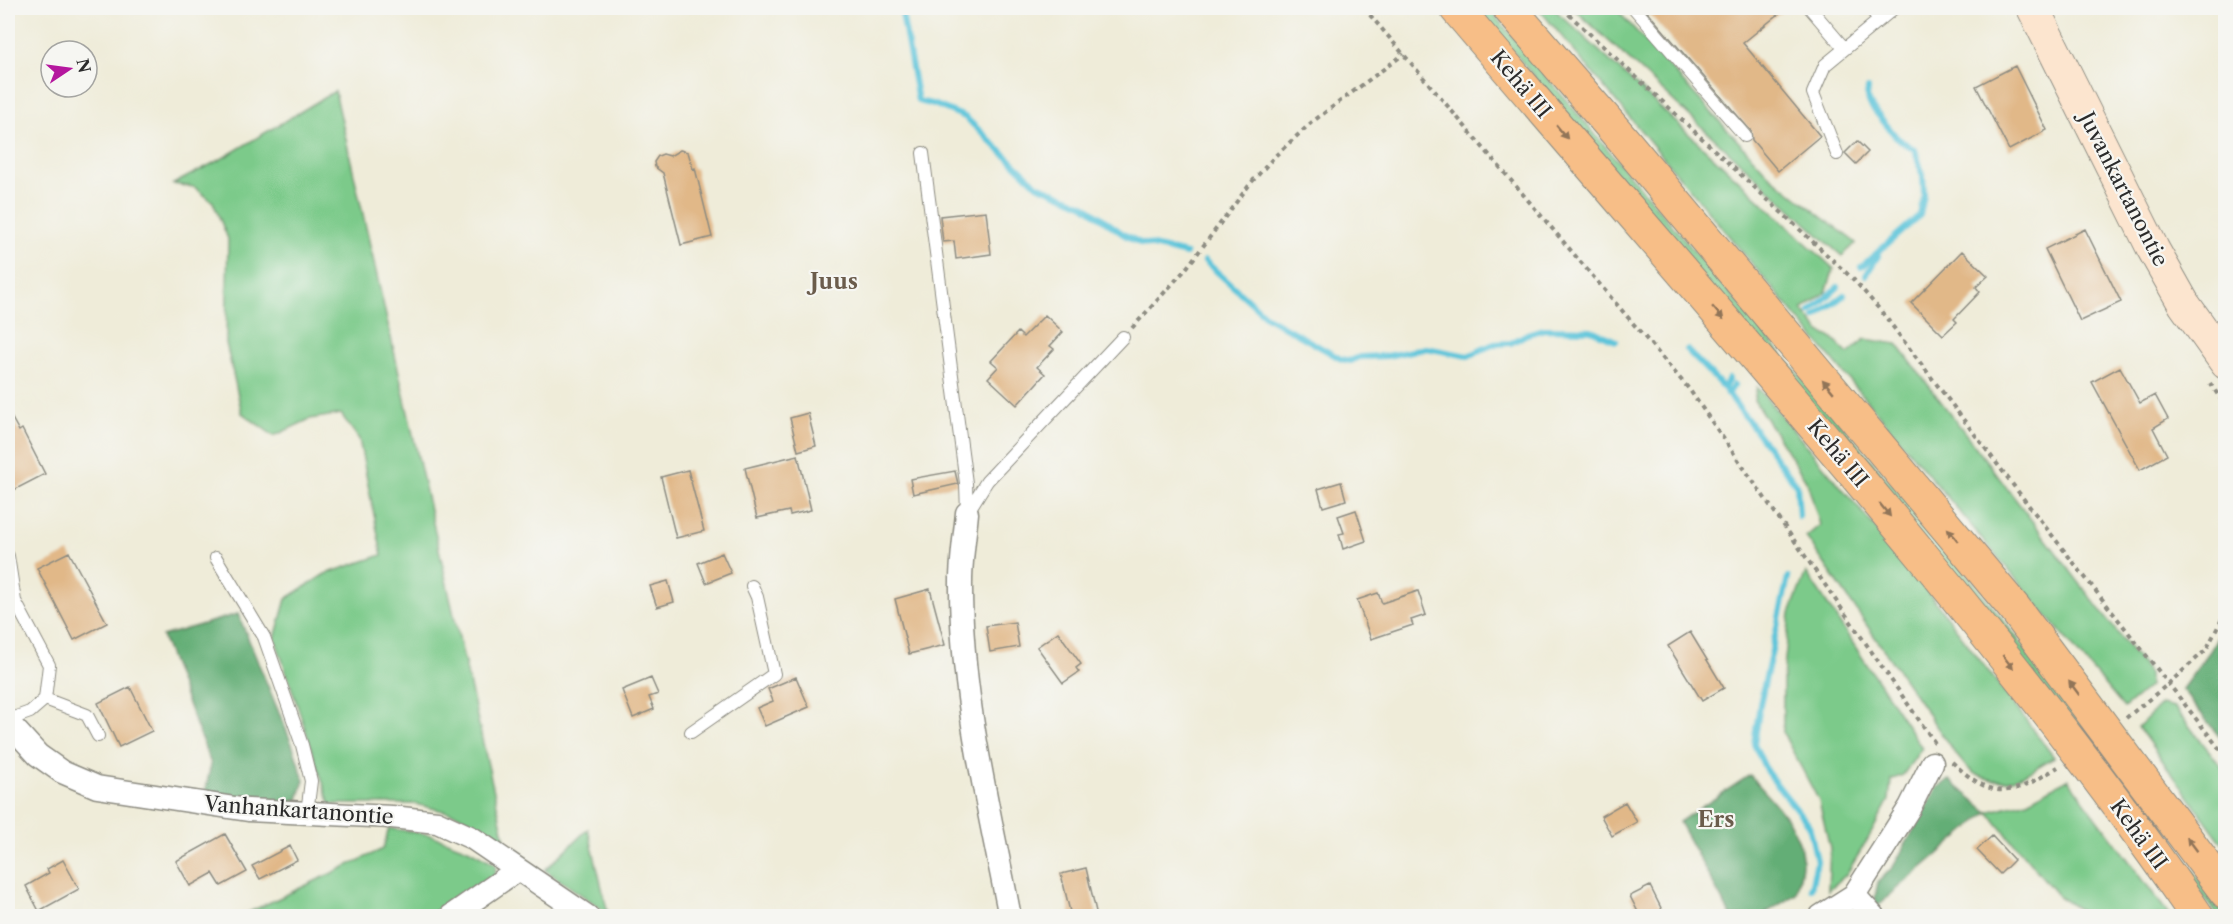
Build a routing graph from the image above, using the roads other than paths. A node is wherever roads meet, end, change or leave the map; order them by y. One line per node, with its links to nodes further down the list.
1 (1456, 8): 35 (highway, Kehä III, one-way to 35)
2 (1509, 8): 28 (highway, Kehä III, one-way to 2)
3 (1634, 8): 10 (lane)
4 (1810, 8): 9 (lane)
5 (1870, 8): 8 (lane)
6 (1894, 8): 8 (lane)
7 (2033, 8): 14 (main road, Juvankartanontie)
8 (1879, 20): 9 (lane)
9 (1844, 48): 12 (lane)
10 (1745, 136)
11 (923, 153): 15 (lane)
12 (1837, 154)
13 (1123, 337): 15 (lane)
14 (2226, 363)
15 (968, 513): 32 (street)
16 (8, 556): 19 (lane)
17 (216, 558): 26 (lane)
18 (752, 586): 23 (lane)
19 (15, 601): 20 (lane); 21 (lane)
20 (8, 613)
21 (45, 699): 22 (lane); 24 (lane)
22 (8, 721): 26 (street, Vanhankartanontie)
23 (690, 732)
24 (98, 736)
25 (1940, 757): 29 (street)
26 (307, 813): 27 (street, Vanhankartanontie)
27 (517, 870): 30 (street); 31 (street, Vanhankartanontie)
28 (2226, 892)
29 (1854, 895): 33 (street); 34 (street)
30 (451, 916)
31 (587, 916)
32 (1008, 916)
33 (1821, 916)
34 (1873, 916)
35 (2197, 916)

